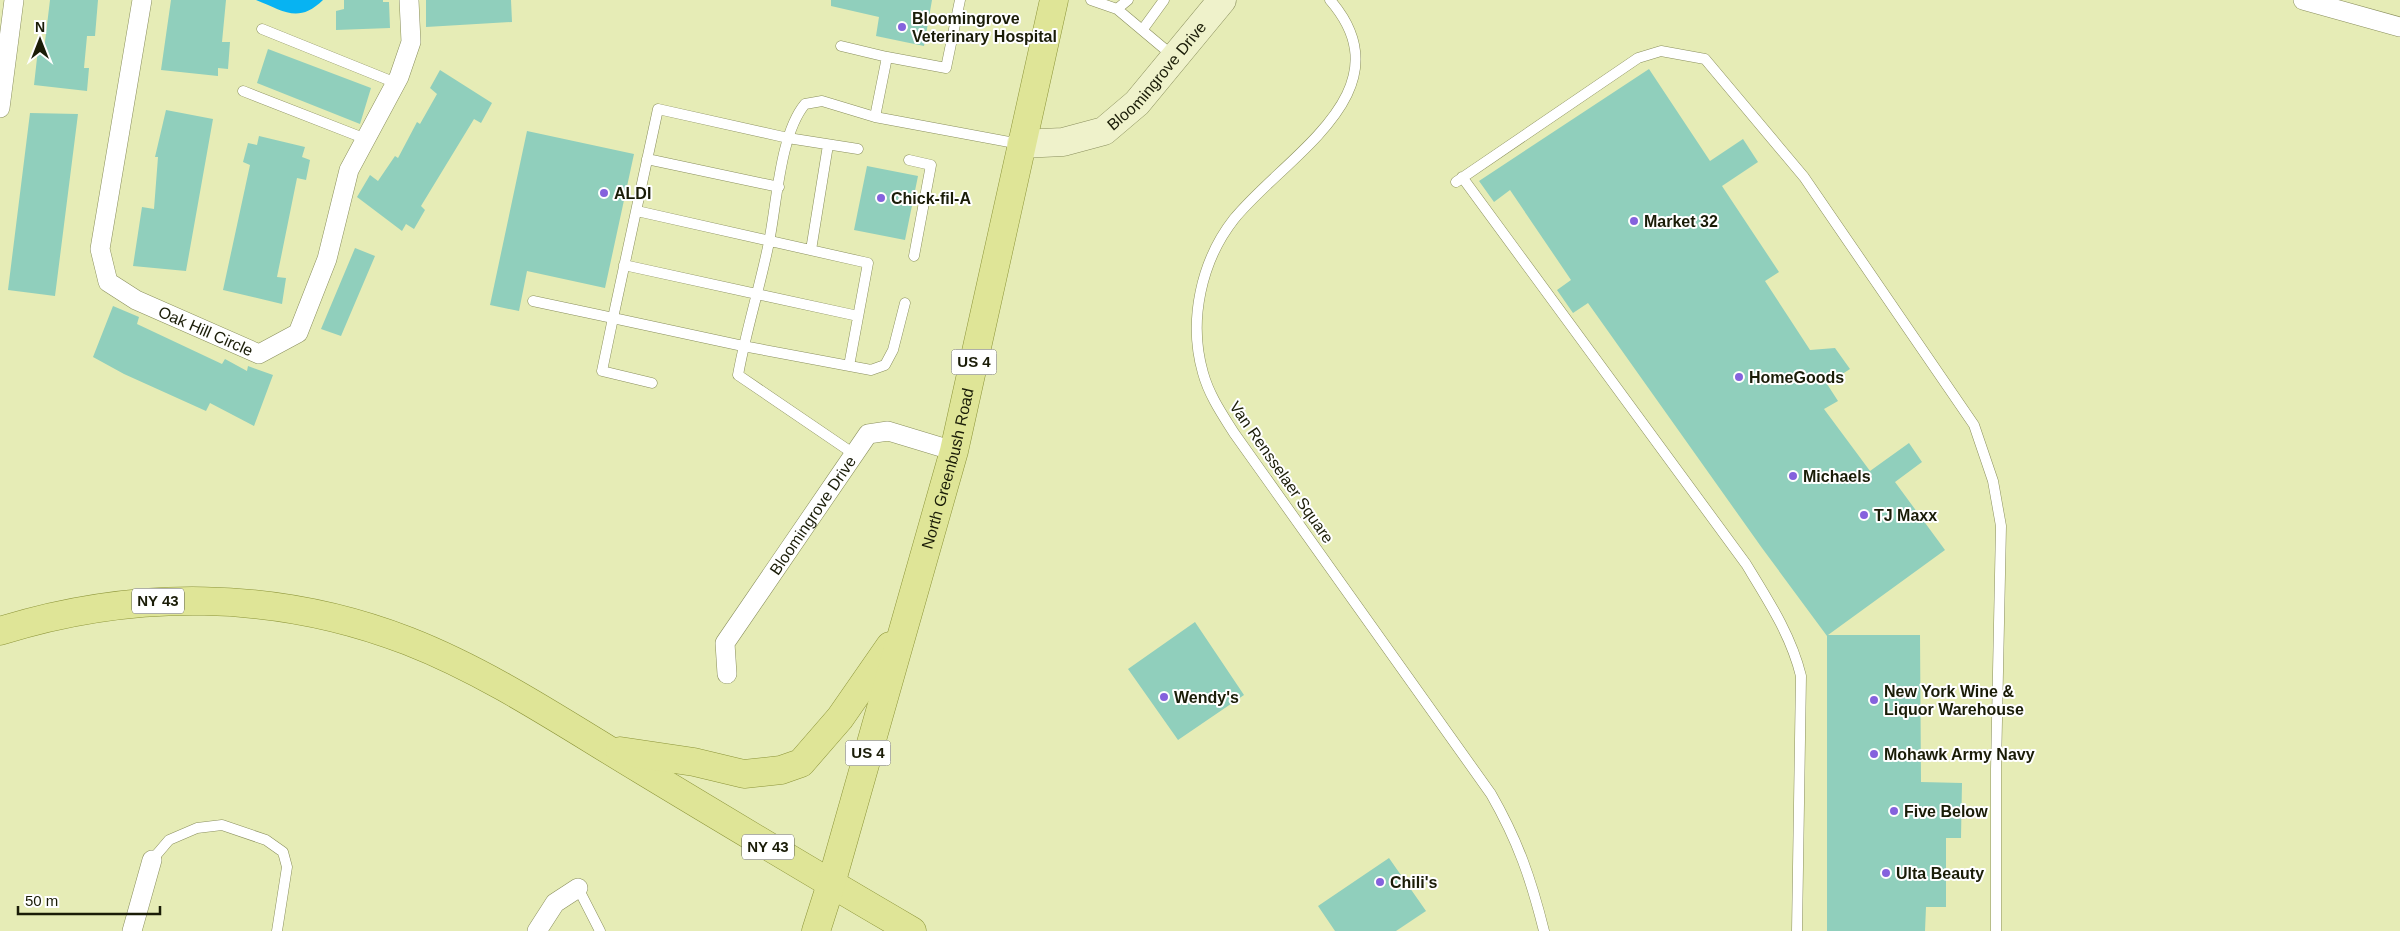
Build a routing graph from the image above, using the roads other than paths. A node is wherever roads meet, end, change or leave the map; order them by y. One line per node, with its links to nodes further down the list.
1 (14, 0): 23 (street)
2 (142, 0): 26 (street, Oak Hill Circle)
3 (409, 0): 21 (street, Oak Hill Circle)
4 (960, 0): 19 (lane)
5 (1054, 0): 27 (main road, North Greenbush Road / US 4)
6 (1092, 0): 12 (lane)
7 (1128, 0): 14 (lane)
8 (1155, 0): 17 (lane)
9 (1164, 0): 17 (lane)
10 (1222, 0): 20 (street, Bloomingrove Drive)
11 (1330, 0): 61 (lane, Van Rensselaer Square)
12 (1103, 1): 14 (lane)
13 (2315, 1): 15 (street)
14 (1119, 3): 17 (lane)
15 (2400, 28)
16 (262, 29): 21 (lane)
17 (1143, 29): 20 (lane)
18 (842, 46): 19 (lane)
19 (887, 57): 24 (lane)
20 (1174, 57): 27 (street, Bloomingrove Drive)
21 (396, 83): 26 (street, Oak Hill Circle)
22 (243, 91): 26 (lane)
23 (0, 108)
24 (875, 117): 25 (lane); 27 (lane)
25 (788, 138): 28 (lane); 30 (lane); 32 (lane)
26 (366, 139)
27 (1021, 144): 46 (main road, North Greenbush Road / US 4)
28 (828, 145): 29 (lane); 35 (lane)
29 (858, 149)
30 (647, 159): 32 (lane); 33 (lane)
31 (910, 160): 36 (lane)
32 (779, 187): 34 (lane)
33 (637, 211): 34 (lane); 37 (lane)
34 (769, 242): 35 (lane); 38 (lane)
35 (811, 250): 41 (lane)
36 (914, 256)
37 (624, 266): 38 (lane); 42 (lane)
38 (758, 293): 41 (lane); 43 (lane)
39 (534, 301): 42 (lane)
40 (905, 303): 44 (lane)
41 (858, 316): 44 (lane)
42 (613, 318): 43 (lane); 45 (lane)
43 (743, 346): 44 (lane); 47 (lane)
44 (849, 366)
45 (652, 383)
46 (954, 451): 47 (street, Bloomingrove Drive); 48 (main road, North Greenbush Road / US 4)
47 (854, 454): 50 (street, Bloomingrove Drive)
48 (906, 622): 51 (main road); 53 (main road, North Greenbush Road / US 4)
49 (0, 631): 51 (main road, NY 43)
50 (727, 674)
51 (608, 749): 53 (main road, NY 43)
52 (152, 860): 55 (street); 56 (lane)
53 (832, 884): 59 (main road, North Greenbush Road / US 4); 60 (main road, NY 43)
54 (578, 888): 57 (street); 58 (lane)
55 (132, 931)
56 (276, 931)
57 (537, 931)
58 (600, 931)
59 (816, 931)
60 (912, 931)
61 (1544, 931)
62 (1797, 931): 63 (lane)
63 (1996, 931)

